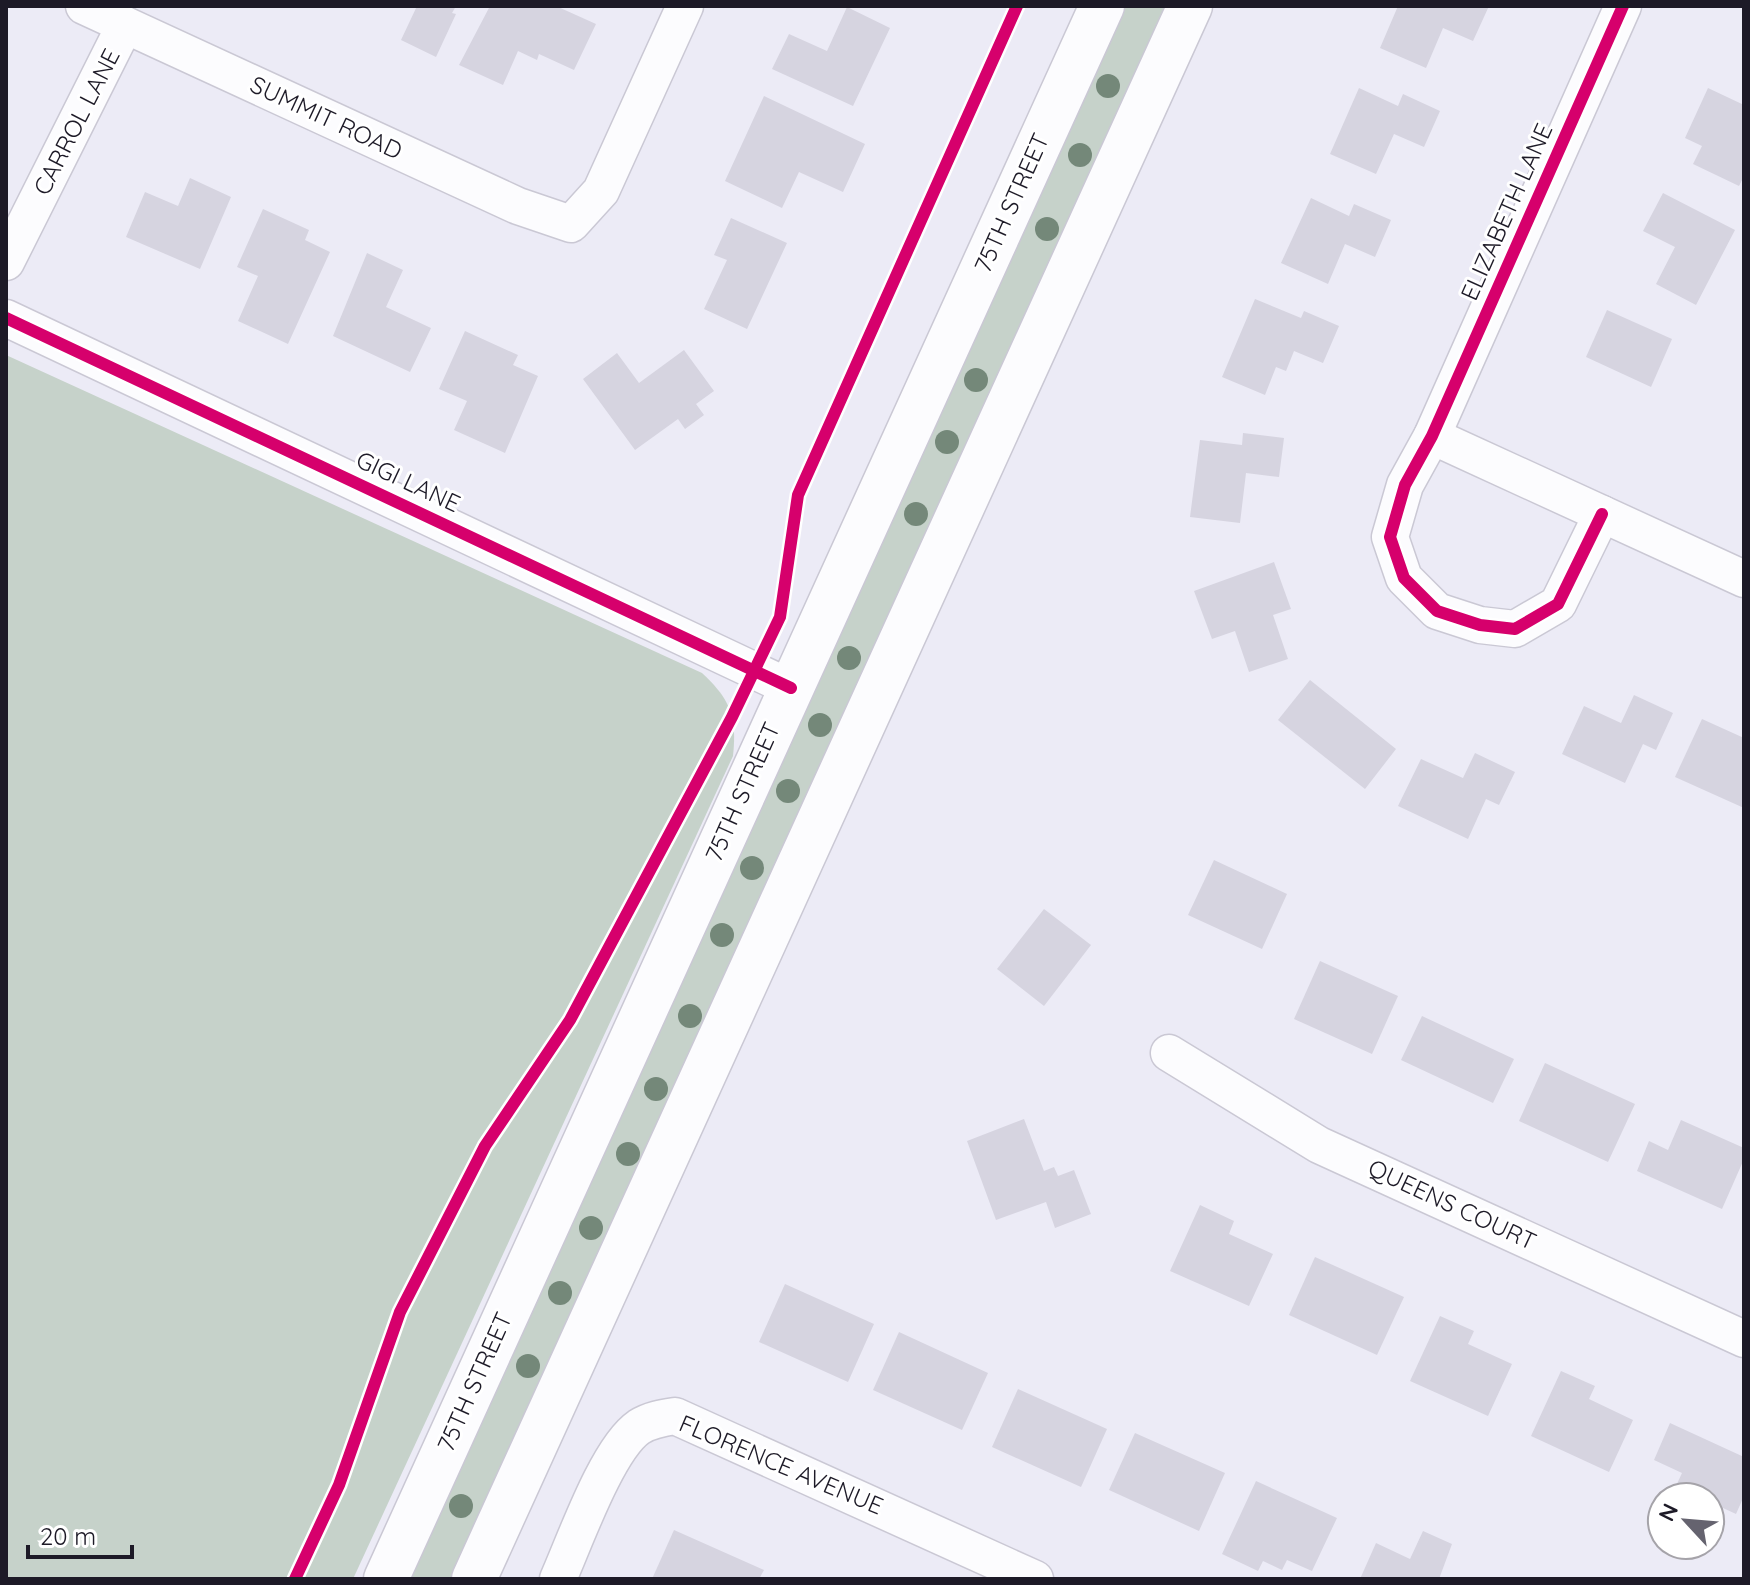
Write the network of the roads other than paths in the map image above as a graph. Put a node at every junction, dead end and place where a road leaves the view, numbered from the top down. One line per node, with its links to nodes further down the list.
1 (84, 6): 6 (street, SUMMIT ROAD)
2 (685, 6): 6 (street, SUMMIT ROAD)
3 (1102, 6): 12 (main road, 75TH STREET)
4 (1190, 6): 16 (main road)
5 (1623, 6): 9 (street, ELIZABETH LANE)
6 (125, 25): 7 (street, CARROL LANE)
7 (6, 262)
8 (6, 318): 12 (street, GIGI LANE)
9 (1432, 436): 10 (street); 10 (street)
10 (1602, 514): 11 (street)
11 (1744, 579)
12 (791, 688): 15 (main road, 75TH STREET)
13 (1169, 1053): 14 (street, QUEENS COURT)
14 (1744, 1339)
15 (386, 1579)
16 (474, 1579)
17 (558, 1579): 18 (street, FLORENCE AVENUE)
18 (1035, 1579)

